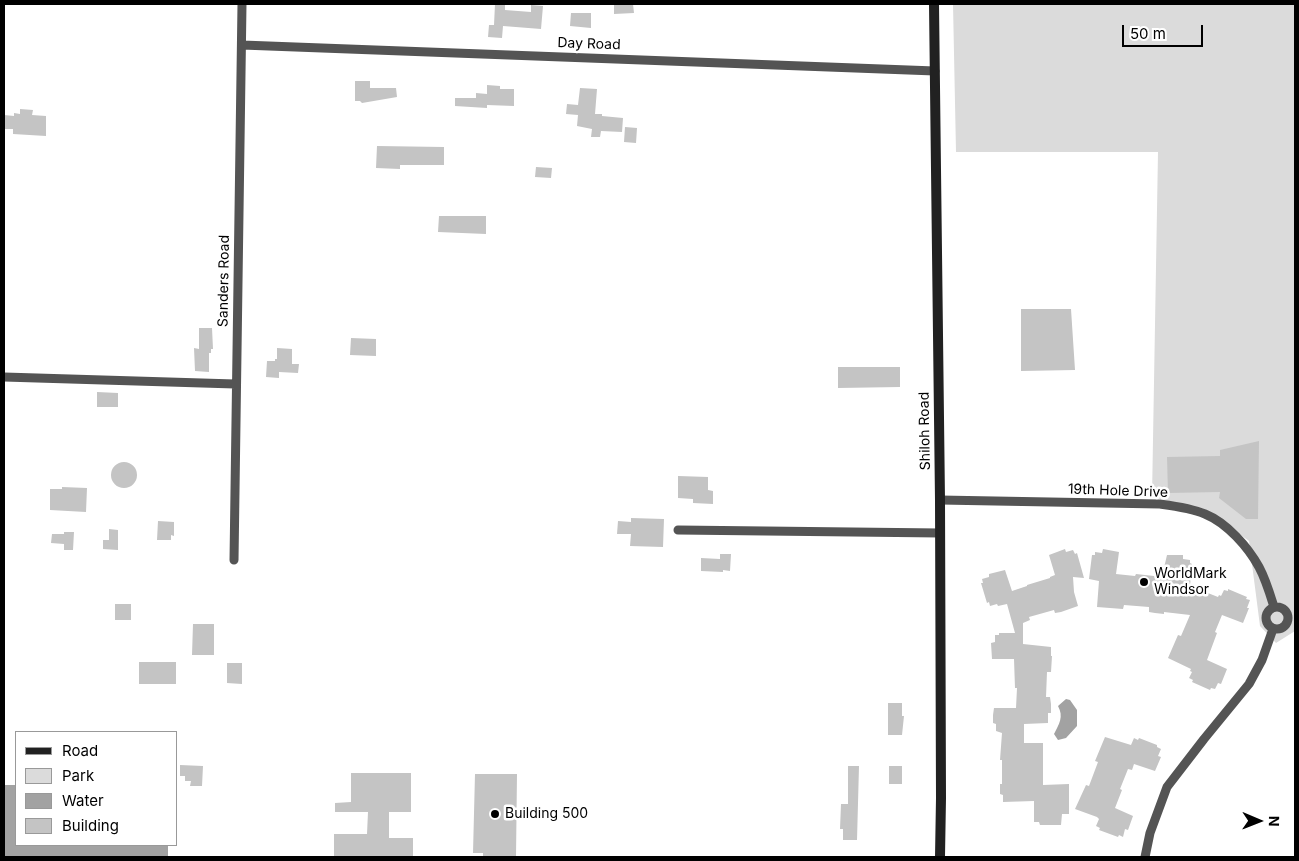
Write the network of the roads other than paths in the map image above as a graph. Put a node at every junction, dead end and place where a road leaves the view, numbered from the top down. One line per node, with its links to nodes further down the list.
1 (242, 4): 3 (street, Sanders Road)
2 (934, 4): 4 (main road, Shiloh Road)
3 (242, 45): 4 (street, Day Road); 6 (street, Sanders Road)
4 (935, 71): 7 (main road, Shiloh Road)
5 (4, 377): 6 (street)
6 (235, 384): 10 (street, Sanders Road)
7 (940, 500): 9 (main road, Shiloh Road); 11 (street, 19th Hole Drive)
8 (678, 530): 9 (street)
9 (940, 533): 13 (main road, Shiloh Road)
10 (234, 560)
11 (1274, 607): 12 (street, 19th Hole Drive); 12 (street, 19th Hole Drive)
12 (1273, 629): 14 (street, 19th Hole Drive)
13 (940, 857)
14 (1145, 857)

